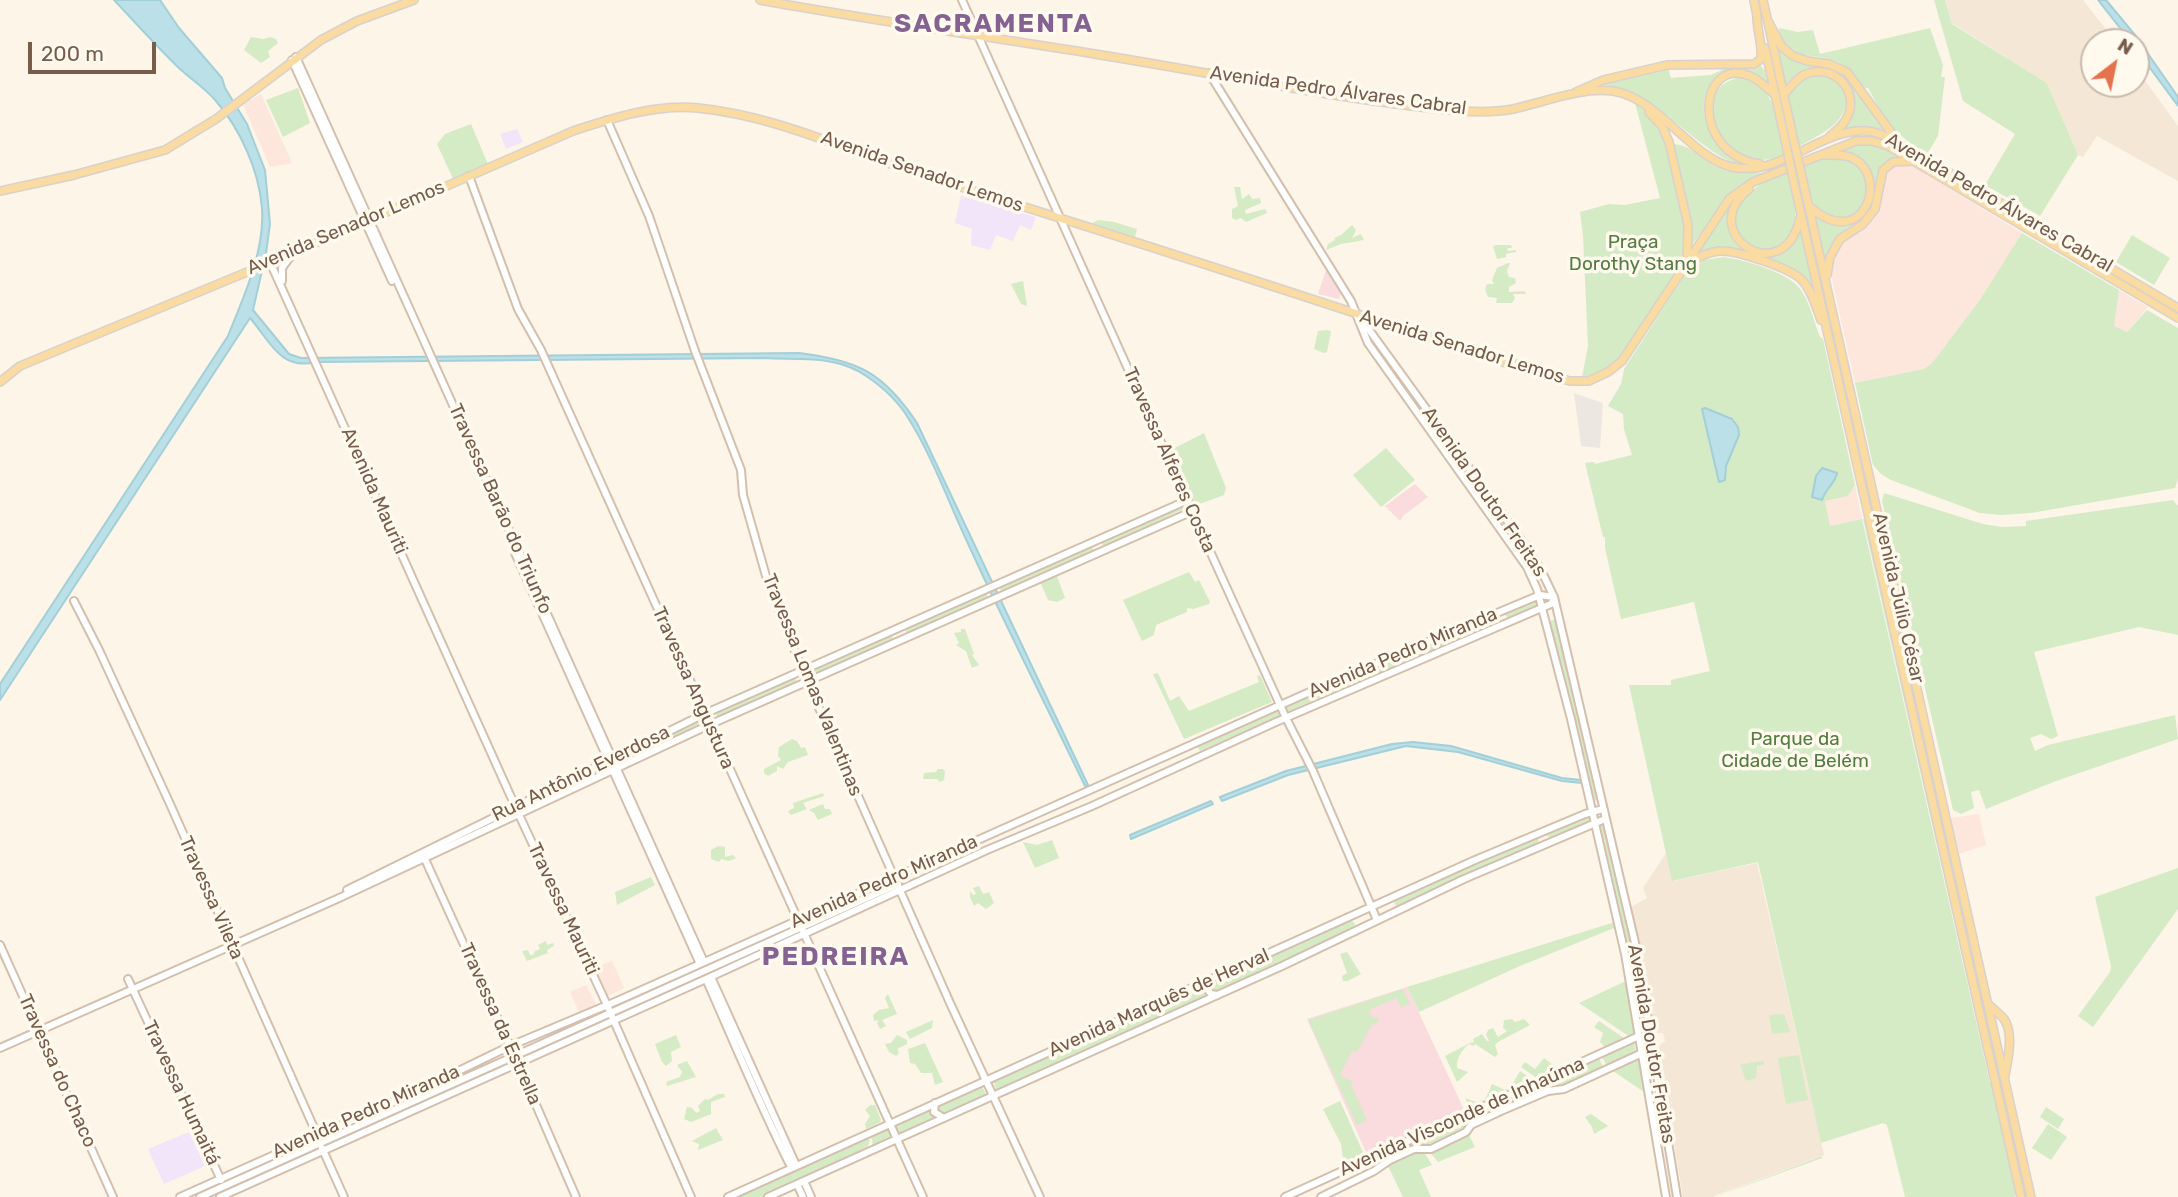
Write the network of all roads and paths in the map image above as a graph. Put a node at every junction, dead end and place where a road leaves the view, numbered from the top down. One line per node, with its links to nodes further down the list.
1 (414, 0): 9 (main road)
2 (760, 0): 8 (main road, Avenida Pedro Álvares Cabral)
3 (962, 0): 8 (street, Travessa Alferes Costa)
4 (1754, 0): 6 (main road, Avenida Júlio César)
5 (1763, 0): 7 (main road, Avenida Júlio César)
6 (1757, 13): 11 (main road); 12 (main road, Avenida Júlio César)
7 (1768, 21): 12 (main road, Avenida Júlio César); 16 (main road)
8 (979, 37): 10 (main road, Avenida Pedro Álvares Cabral); 26 (street, Travessa Alferes Costa)
9 (294, 58): 23 (main road); 27 (street, Travessa Barão do Triunfo)
10 (1209, 73): 11 (main road, Avenida Pedro Álvares Cabral); 34 (street, Avenida Doutor Freitas)
11 (1573, 94): 13 (main road, Avenida Pedro Álvares Cabral)
12 (1780, 95): 15 (main road); 19 (main road); 22 (main road, Avenida Júlio César, bridge)
13 (1639, 101): 19 (main road, Avenida Pedro Álvares Cabral); 30 (main road)
14 (607, 120): 21 (main road, Avenida Senador Lemos); 26 (main road, Avenida Senador Lemos); 55 (street, Travessa Lomas Valentinas)
15 (1822, 143): 16 (main road, Avenida Pedro Álvares Cabral); 19 (main road, Avenida Pedro Álvares Cabral)
16 (1901, 144): 33 (main road, Avenida Pedro Álvares Cabral)
17 (1819, 155): 18 (main road, Avenida Pedro Álvares Cabral); 20 (main road, Avenida Pedro Álvares Cabral); 24 (main road)
18 (1916, 162): 31 (main road); 35 (main road, Avenida Pedro Álvares Cabral)
19 (1764, 165)
20 (1777, 171): 25 (main road); 30 (main road, Avenida Senador Lemos)
21 (469, 176): 27 (main road, Avenida Senador Lemos); 58 (street, Travessa Angustura)
22 (1798, 182): 24 (main road, Avenida Júlio César); 25 (main road, Avenida Júlio César)
23 (0, 191)
24 (1808, 206): 31 (main road, Avenida Júlio César)
25 (1801, 214): 36 (main road, Avenida Júlio César)
26 (1059, 218): 34 (main road, Avenida Senador Lemos); 42 (street, Travessa Alferes Costa)
27 (366, 221): 28 (main road, Avenida Senador Lemos); 61 (street, Travessa Barão do Triunfo)
28 (293, 253): 29 (main road, Avenida Senador Lemos); 32 (street)
29 (268, 263): 32 (street); 37 (main road, Avenida Senador Lemos)
30 (1686, 264): 34 (main road, Avenida Senador Lemos); 36 (main road)
31 (1826, 279): 92 (main road, Avenida Júlio César)
32 (282, 286): 51 (street, Avenida Mauriti)
33 (2178, 308)
34 (1358, 314): 38 (street, Avenida Doutor Freitas); 39 (street, Avenida Doutor Freitas)
35 (2178, 318)
36 (1830, 346): 99 (main road, Avenida Júlio César)
37 (0, 382)
38 (1412, 387): 39 (street); 40 (street, Avenida Doutor Freitas)
39 (1404, 393): 41 (street, Avenida Doutor Freitas)
40 (1422, 402): 41 (street); 45 (street, Avenida Doutor Freitas)
41 (1413, 407): 44 (street, Avenida Doutor Freitas)
42 (1188, 500): 43 (street, Travessa Alferes Costa); 55 (street, Rua Antônio Everdosa)
43 (1193, 511): 56 (street, Rua Antônio Everdosa); 57 (street, Travessa Alferes Costa)
44 (1540, 596): 45 (street, Avenida Pedro Miranda); 47 (street, Avenida Doutor Freitas); 48 (street, Avenida Pedro Miranda)
45 (1554, 598): 47 (street, Avenida Pedro Miranda); 49 (street, Avenida Doutor Freitas)
46 (74, 601): 84 (street, Travessa Vileta)
47 (1542, 608): 52 (street, Avenida Pedro Miranda); 53 (street, Avenida Doutor Freitas)
48 (1507, 610): 50 (street, Avenida Pedro Miranda); 52 (street)
49 (1558, 617): 53 (street); 64 (street, Avenida Doutor Freitas)
50 (1485, 618): 54 (street); 57 (street, Avenida Pedro Miranda)
51 (433, 621): 63 (street, Travessa Mauriti)
52 (1512, 621): 54 (street, Avenida Pedro Miranda)
53 (1546, 621): 65 (street, Avenida Doutor Freitas)
54 (1490, 631): 59 (street, Avenida Pedro Miranda)
55 (803, 671): 56 (street, Travessa Lomas Valentinas); 58 (street, Rua Antônio Everdosa)
56 (807, 682): 60 (street, Rua Antônio Everdosa); 76 (street, Travessa Lomas Valentinas)
57 (1281, 706): 59 (street, Travessa Alferes Costa); 76 (street, Avenida Pedro Miranda)
58 (704, 714): 60 (street, Travessa Angustura); 61 (street, Rua Antônio Everdosa)
59 (1286, 718): 76 (street, Avenida Pedro Miranda); 78 (street, Travessa Alferes Costa)
60 (709, 725): 62 (street, Rua Antônio Everdosa); 82 (street, Travessa Angustura)
61 (610, 759): 62 (street, Travessa Barão do Triunfo); 63 (street, Rua Antônio Everdosa)
62 (614, 769): 67 (street, Rua Antônio Everdosa); 86 (street, Travessa Barão do Triunfo)
63 (515, 806): 66 (street, Rua Antônio Everdosa); 67 (street, Travessa Mauriti)
64 (1603, 809): 65 (street); 68 (street, Avenida Doutor Freitas)
65 (1592, 812): 70 (street, Avenida Doutor Freitas); 71 (street, Avenida Marquês de Herval)
66 (502, 813): 69 (street); 75 (street, Rua Antônio Everdosa)
67 (519, 815): 69 (street, Rua Antônio Everdosa); 94 (street, Travessa Mauriti)
68 (1605, 819): 70 (street, Avenida Marquês de Herval); 100 (street, Avenida Doutor Freitas)
69 (506, 821): 75 (street, Rua Antônio Everdosa)
70 (1595, 823): 73 (street, Avenida Marquês de Herval); 102 (street, Avenida Doutor Freitas)
71 (1548, 830): 72 (street, Avenida Marquês de Herval); 73 (street)
72 (1535, 835): 74 (street); 77 (street, Avenida Marquês de Herval)
73 (1553, 841): 74 (street, Avenida Marquês de Herval)
74 (1540, 846): 79 (street, Avenida Marquês de Herval)
75 (423, 855): 84 (street, Rua Antônio Everdosa); 103 (street, Travessa da Estrella)
76 (898, 884): 82 (street, Avenida Pedro Miranda); 110 (street, Travessa Lomas Valentinas)
77 (1394, 896): 78 (street, Avenida Marquês de Herval); 79 (street)
78 (1371, 906): 80 (street, Avenida Marquês de Herval); 81 (street, Travessa Alferes Costa)
79 (1397, 911): 81 (street, Avenida Marquês de Herval)
80 (1350, 916): 83 (street); 89 (street, Avenida Marquês de Herval)
81 (1377, 920): 83 (street, Avenida Marquês de Herval)
82 (802, 927): 86 (street, Avenida Pedro Miranda); 87 (street, Avenida Pedro Miranda); 96 (street, Avenida Pedro Miranda); 114 (street, Travessa Angustura)
83 (1356, 932): 91 (street, Avenida Marquês de Herval)
84 (232, 945): 90 (street, Rua Antônio Everdosa); 115 (street, Travessa Vileta)
85 (0, 946): 101 (street, Travessa do Chaco)
86 (702, 963): 94 (street, Avenida Pedro Miranda)
87 (709, 978): 96 (street, Avenida Pedro Miranda); 121 (street)
88 (128, 979): 90 (street, Travessa Humaitá)
89 (1209, 981): 91 (street); 93 (street, Avenida Marquês de Herval)
90 (132, 989): 101 (street, Rua Antônio Everdosa); 122 (street, Travessa Humaitá)
91 (1217, 995): 98 (street, Avenida Marquês de Herval)
92 (1987, 1003): 95 (main road); 97 (main road, Avenida Júlio César)
93 (1157, 1004): 98 (street); 110 (street, Avenida Marquês de Herval)
94 (607, 1005): 96 (street, Travessa Mauriti); 103 (street, Avenida Pedro Miranda)
95 (2000, 1016): 97 (main road); 109 (main road)
96 (612, 1017): 107 (street, Avenida Pedro Miranda); 108 (street, Avenida Pedro Miranda); 133 (street, Travessa Mauriti)
97 (1990, 1017): 99 (main road); 109 (main road, Avenida Júlio César)
98 (1162, 1021): 111 (street, Avenida Marquês de Herval)
99 (1982, 1022): 126 (main road, Avenida Júlio César)
100 (1649, 1027): 102 (street, Avenida Visconde de Inhaúma); 105 (street, Avenida Doutor Freitas)
101 (39, 1031): 104 (street, Rua Antônio Everdosa); 127 (street, Travessa do Chaco)
102 (1639, 1033): 106 (street, Avenida Doutor Freitas); 140 (street, Avenida Visconde de Inhaúma)
103 (510, 1046): 107 (street, Travessa da Estrella); 115 (street, Avenida Pedro Miranda)
104 (0, 1048)
105 (1654, 1052): 106 (street, Avenida Visconde de Inhaúma); 143 (street, Avenida Doutor Freitas)
106 (1642, 1054): 141 (street, Avenida Visconde de Inhaúma); 142 (street, Avenida Doutor Freitas)
107 (514, 1055): 108 (street, Travessa da Estrella); 118 (street, Avenida Pedro Miranda)
108 (517, 1062): 119 (street, Avenida Pedro Miranda); 132 (street, Travessa da Estrella)
109 (2004, 1079): 144 (main road, Avenida Júlio César)
110 (987, 1080): 111 (street, Travessa Lomas Valentinas); 112 (street, Avenida Marquês de Herval)
111 (994, 1096): 113 (street, Avenida Marquês de Herval); 139 (street, Travessa Lomas Valentinas)
112 (936, 1103): 113 (street); 114 (street, Avenida Marquês de Herval)
113 (944, 1118): 117 (street, Avenida Marquês de Herval)
114 (890, 1123): 116 (street, Avenida Marquês de Herval); 117 (street, Travessa Angustura)
115 (317, 1135): 118 (street, Travessa Vileta); 122 (street, Avenida Pedro Miranda)
116 (863, 1135): 120 (street); 121 (street, Avenida Marquês de Herval)
117 (897, 1139): 120 (street, Avenida Marquês de Herval); 138 (street, Travessa Angustura)
118 (320, 1143): 119 (street, Travessa Vileta); 124 (street, Avenida Pedro Miranda)
119 (323, 1151): 125 (street, Avenida Pedro Miranda); 131 (street, Travessa Vileta)
120 (869, 1152): 123 (street, Avenida Marquês de Herval)
121 (794, 1166): 134 (street, Avenida Marquês de Herval)
122 (220, 1178): 124 (street, Travessa Humaitá); 128 (street, Avenida Pedro Miranda)
123 (801, 1183): 135 (street, Avenida Marquês de Herval); 136 (street); 137 (street)
124 (224, 1186): 125 (street, Travessa Humaitá); 129 (street, Avenida Pedro Miranda)
125 (229, 1195): 130 (street, Avenida Pedro Miranda)
126 (2020, 1195)
127 (113, 1197)
128 (180, 1197)
129 (200, 1197)
130 (220, 1197)
131 (344, 1197)
132 (576, 1197)
133 (691, 1197)
134 (728, 1197)
135 (768, 1197)
136 (803, 1197)
137 (811, 1197)
138 (923, 1197)
139 (1040, 1197)
140 (1285, 1197)
141 (1321, 1197)
142 (1666, 1197)
143 (1677, 1197)
144 (2031, 1197)

